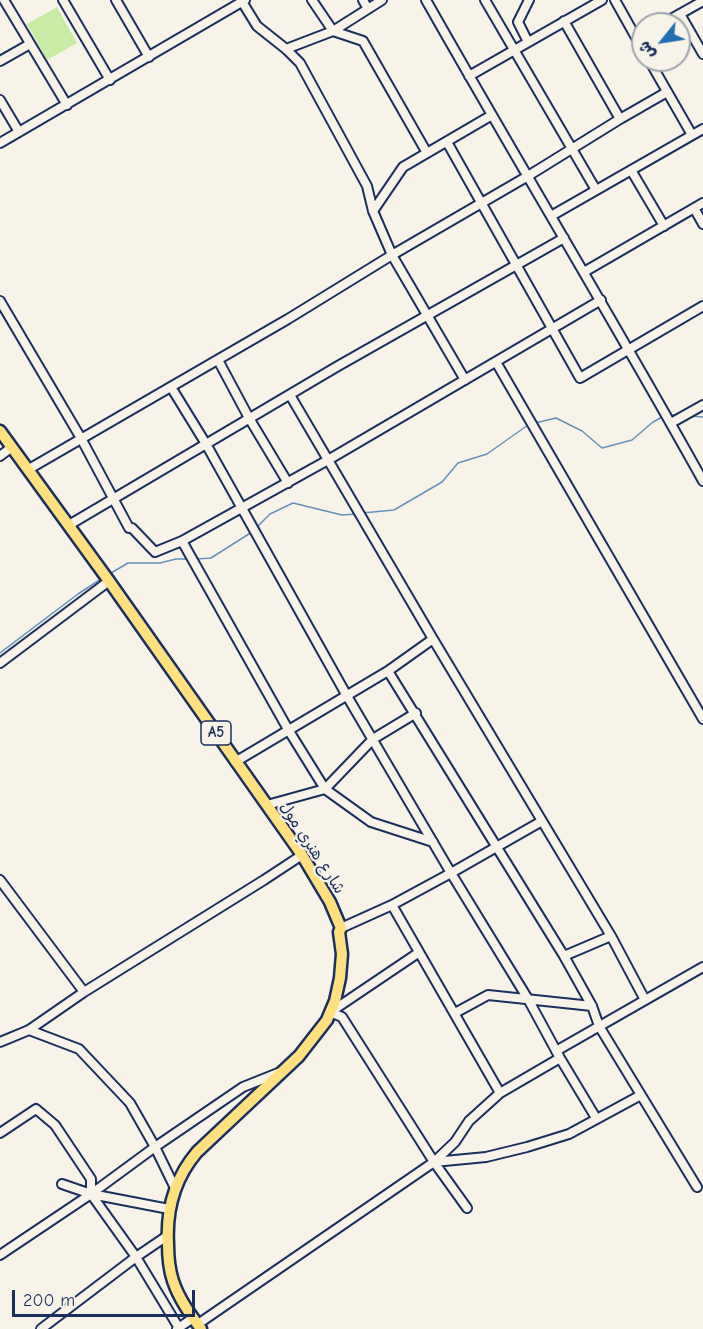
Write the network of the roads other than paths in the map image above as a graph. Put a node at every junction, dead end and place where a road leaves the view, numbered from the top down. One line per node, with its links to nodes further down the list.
1 (4, 0): 21 (street)
2 (63, 0): 29 (street)
3 (116, 0): 25 (street)
4 (312, 0): 18 (street)
5 (363, 0): 14 (street)
6 (382, 0): 14 (street)
7 (426, 0): 28 (street)
8 (485, 0): 23 (street)
9 (530, 0): 20 (street)
10 (602, 0): 16 (street)
11 (615, 0): 17 (street)
12 (243, 1): 22 (street); 25 (street)
13 (703, 1): 15 (street)
14 (368, 9): 18 (street)
15 (684, 12)
16 (564, 21): 20 (street); 34 (street)
17 (631, 24)
18 (333, 31): 22 (street); 41 (street)
19 (691, 33): 24 (street)
20 (528, 42): 23 (street)
21 (30, 44): 26 (street); 32 (street)
22 (286, 49): 48 (street)
23 (514, 50): 28 (street); 40 (street)
24 (703, 54)
25 (149, 57): 29 (street)
26 (0, 61)
27 (656, 72): 30 (street)
28 (469, 75): 33 (street)
29 (110, 80): 32 (street)
30 (667, 92): 34 (street); 37 (street)
31 (0, 100): 36 (street)
32 (67, 105): 36 (street)
33 (492, 115): 38 (street); 43 (street)
34 (620, 119): 40 (street)
35 (703, 129): 37 (street)
36 (19, 132): 39 (street)
37 (692, 135): 42 (street)
38 (447, 142): 41 (street); 45 (street)
39 (0, 143)
40 (572, 148): 43 (street); 44 (street)
41 (428, 153): 48 (street)
42 (631, 170): 44 (street); 51 (street)
43 (528, 176): 45 (street); 49 (street)
44 (596, 190): 49 (street)
45 (482, 203): 53 (street); 54 (street)
46 (703, 203): 47 (street)
47 (694, 208): 50 (street); 51 (street)
48 (373, 211): 53 (street)
49 (551, 216): 52 (street)
50 (703, 224)
51 (664, 226): 55 (street)
52 (564, 238): 54 (street); 55 (street)
53 (392, 255): 59 (street); 62 (street)
54 (516, 264): 59 (street); 60 (street)
55 (584, 272): 56 (street)
56 (601, 300): 60 (street); 61 (street)
57 (0, 301): 71 (street)
58 (703, 306): 61 (street)
59 (428, 316): 64 (street); 66 (street)
60 (553, 328): 61 (street); 63 (street)
61 (629, 350): 69 (street)
62 (218, 360): 65 (street); 68 (street)
63 (496, 362): 64 (street); 89 (street)
64 (465, 381): 75 (street)
65 (171, 387): 71 (street); 72 (street)
66 (290, 395): 68 (street); 75 (street)
67 (703, 405): 69 (street)
68 (249, 418): 72 (street); 78 (street)
69 (671, 423): 77 (street)
70 (0, 431): 73 (highway, شارع هنري مول / A5)
71 (82, 440): 76 (street); 79 (street)
72 (206, 444): 79 (street); 80 (street)
73 (12, 447): 74 (street); 76 (highway, شارع هنري مول / A5)
74 (0, 456)
75 (328, 460): 78 (street); 84 (street)
76 (29, 469): 81 (highway, شارع هنري مول / A5)
77 (703, 481)
78 (288, 483): 80 (street)
79 (114, 499): 81 (street); 82 (street)
80 (242, 508): 82 (street); 87 (street)
81 (69, 525): 83 (highway, شارع هنري مول / A5)
82 (182, 541): 90 (street)
83 (109, 581): 85 (street); 92 (highway, شارع هنري مول / A5)
84 (433, 639): 86 (street); 95 (street)
85 (0, 663)
86 (388, 671): 87 (street); 88 (street)
87 (347, 696): 90 (street); 91 (street)
88 (416, 713): 91 (street); 97 (street)
89 (703, 718)
90 (289, 730): 92 (street); 93 (street)
91 (373, 739): 93 (street); 96 (street)
92 (236, 762): 94 (highway, شارع هنري مول / A5)
93 (325, 789): 94 (street); 96 (street)
94 (267, 806): 98 (highway, شارع هنري مول / A5)
95 (542, 821): 97 (street); 103 (street)
96 (433, 842): 99 (street)
97 (496, 848): 99 (street); 105 (street)
98 (302, 855): 102 (highway, شارع هنري مول / A5); 107 (street)
99 (451, 873): 101 (street); 108 (street)
100 (0, 880): 107 (street)
101 (392, 905): 102 (street); 104 (street)
102 (341, 928): 111 (highway, شارع هنري مول / A5)
103 (611, 936): 105 (street); 109 (street)
104 (418, 953): 111 (street); 112 (street)
105 (564, 956): 110 (street)
106 (703, 967): 109 (street)
107 (84, 992): 114 (street)
108 (528, 999): 110 (street); 112 (street); 116 (street)
109 (645, 999): 113 (street)
110 (592, 1006): 113 (street)
111 (330, 1012): 117 (highway, شارع هنري مول / A5); 123 (street)
112 (455, 1013): 118 (street)
113 (599, 1026): 116 (street); 119 (street)
114 (29, 1030): 115 (street); 122 (street)
115 (0, 1042)
116 (558, 1054): 118 (street); 120 (street)
117 (282, 1071): 122 (street); 126 (highway, شارع هنري مول / A5)
118 (500, 1093): 123 (street)
119 (641, 1095): 120 (street); 125 (street)
120 (596, 1119): 123 (street)
121 (0, 1133): 127 (street)
122 (155, 1147): 126 (street); 127 (street)
123 (434, 1162): 128 (street); 133 (street)
124 (62, 1184): 127 (street)
125 (697, 1187)
126 (175, 1188): 129 (highway, شارع هنري مول / A5)
127 (91, 1194): 129 (street); 131 (street); 132 (street)
128 (467, 1208)
129 (169, 1209): 130 (highway, شارع هنري مول / A5)
130 (167, 1236): 132 (street); 133 (highway, شارع هنري مول / A5)
131 (0, 1256)
132 (136, 1257): 134 (street); 135 (street)
133 (198, 1324): 134 (street)
134 (178, 1328)
135 (41, 1329)

